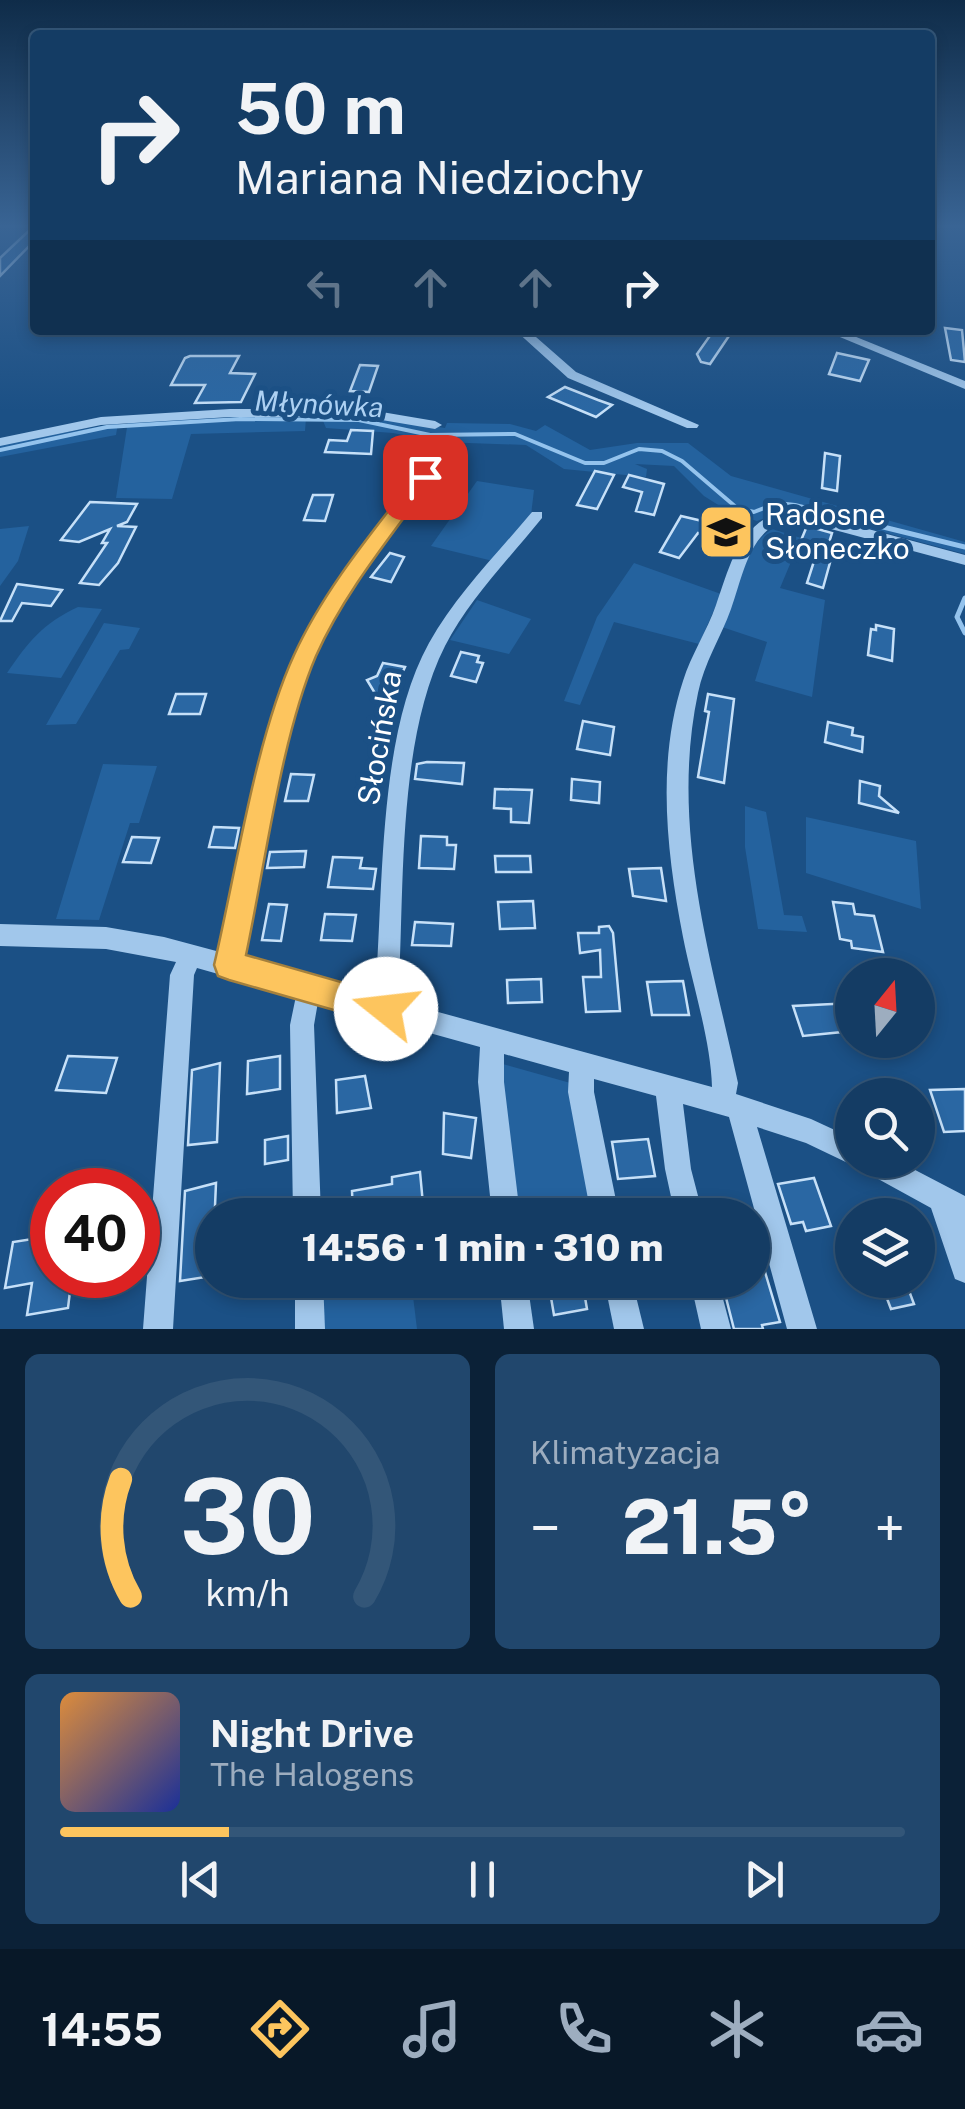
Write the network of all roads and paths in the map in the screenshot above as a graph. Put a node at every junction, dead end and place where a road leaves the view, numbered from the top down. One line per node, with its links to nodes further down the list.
1 (527, 335): 5 (street)
2 (841, 335): 3 (street)
3 (965, 385)
4 (435, 425): 6 (street)
5 (692, 426)
6 (0, 442)
7 (425, 477): 12 (street)
8 (537, 515): 14 (street, Słocińska)
9 (965, 560): 18 (street)
10 (0, 935): 11 (street)
11 (191, 955): 12 (street); 31 (street)
12 (229, 965): 13 (street)
13 (309, 988): 14 (street); 21 (street)
14 (386, 1009): 15 (street)
15 (492, 1038): 16 (street); 22 (street)
16 (581, 1063): 17 (street); 23 (street)
17 (668, 1088): 18 (street); 24 (street)
18 (731, 1105): 19 (street); 36 (street)
19 (835, 1145)
20 (904, 1178): 25 (street)
21 (307, 1198)
22 (504, 1198)
23 (602, 1198)
24 (684, 1198)
25 (953, 1204): 26 (street)
26 (965, 1269)
27 (309, 1298): 32 (street)
28 (515, 1298): 33 (street)
29 (622, 1298): 34 (street)
30 (708, 1298): 35 (street)
31 (158, 1329)
32 (310, 1329)
33 (519, 1329)
34 (630, 1329)
35 (716, 1329)
36 (802, 1329)

